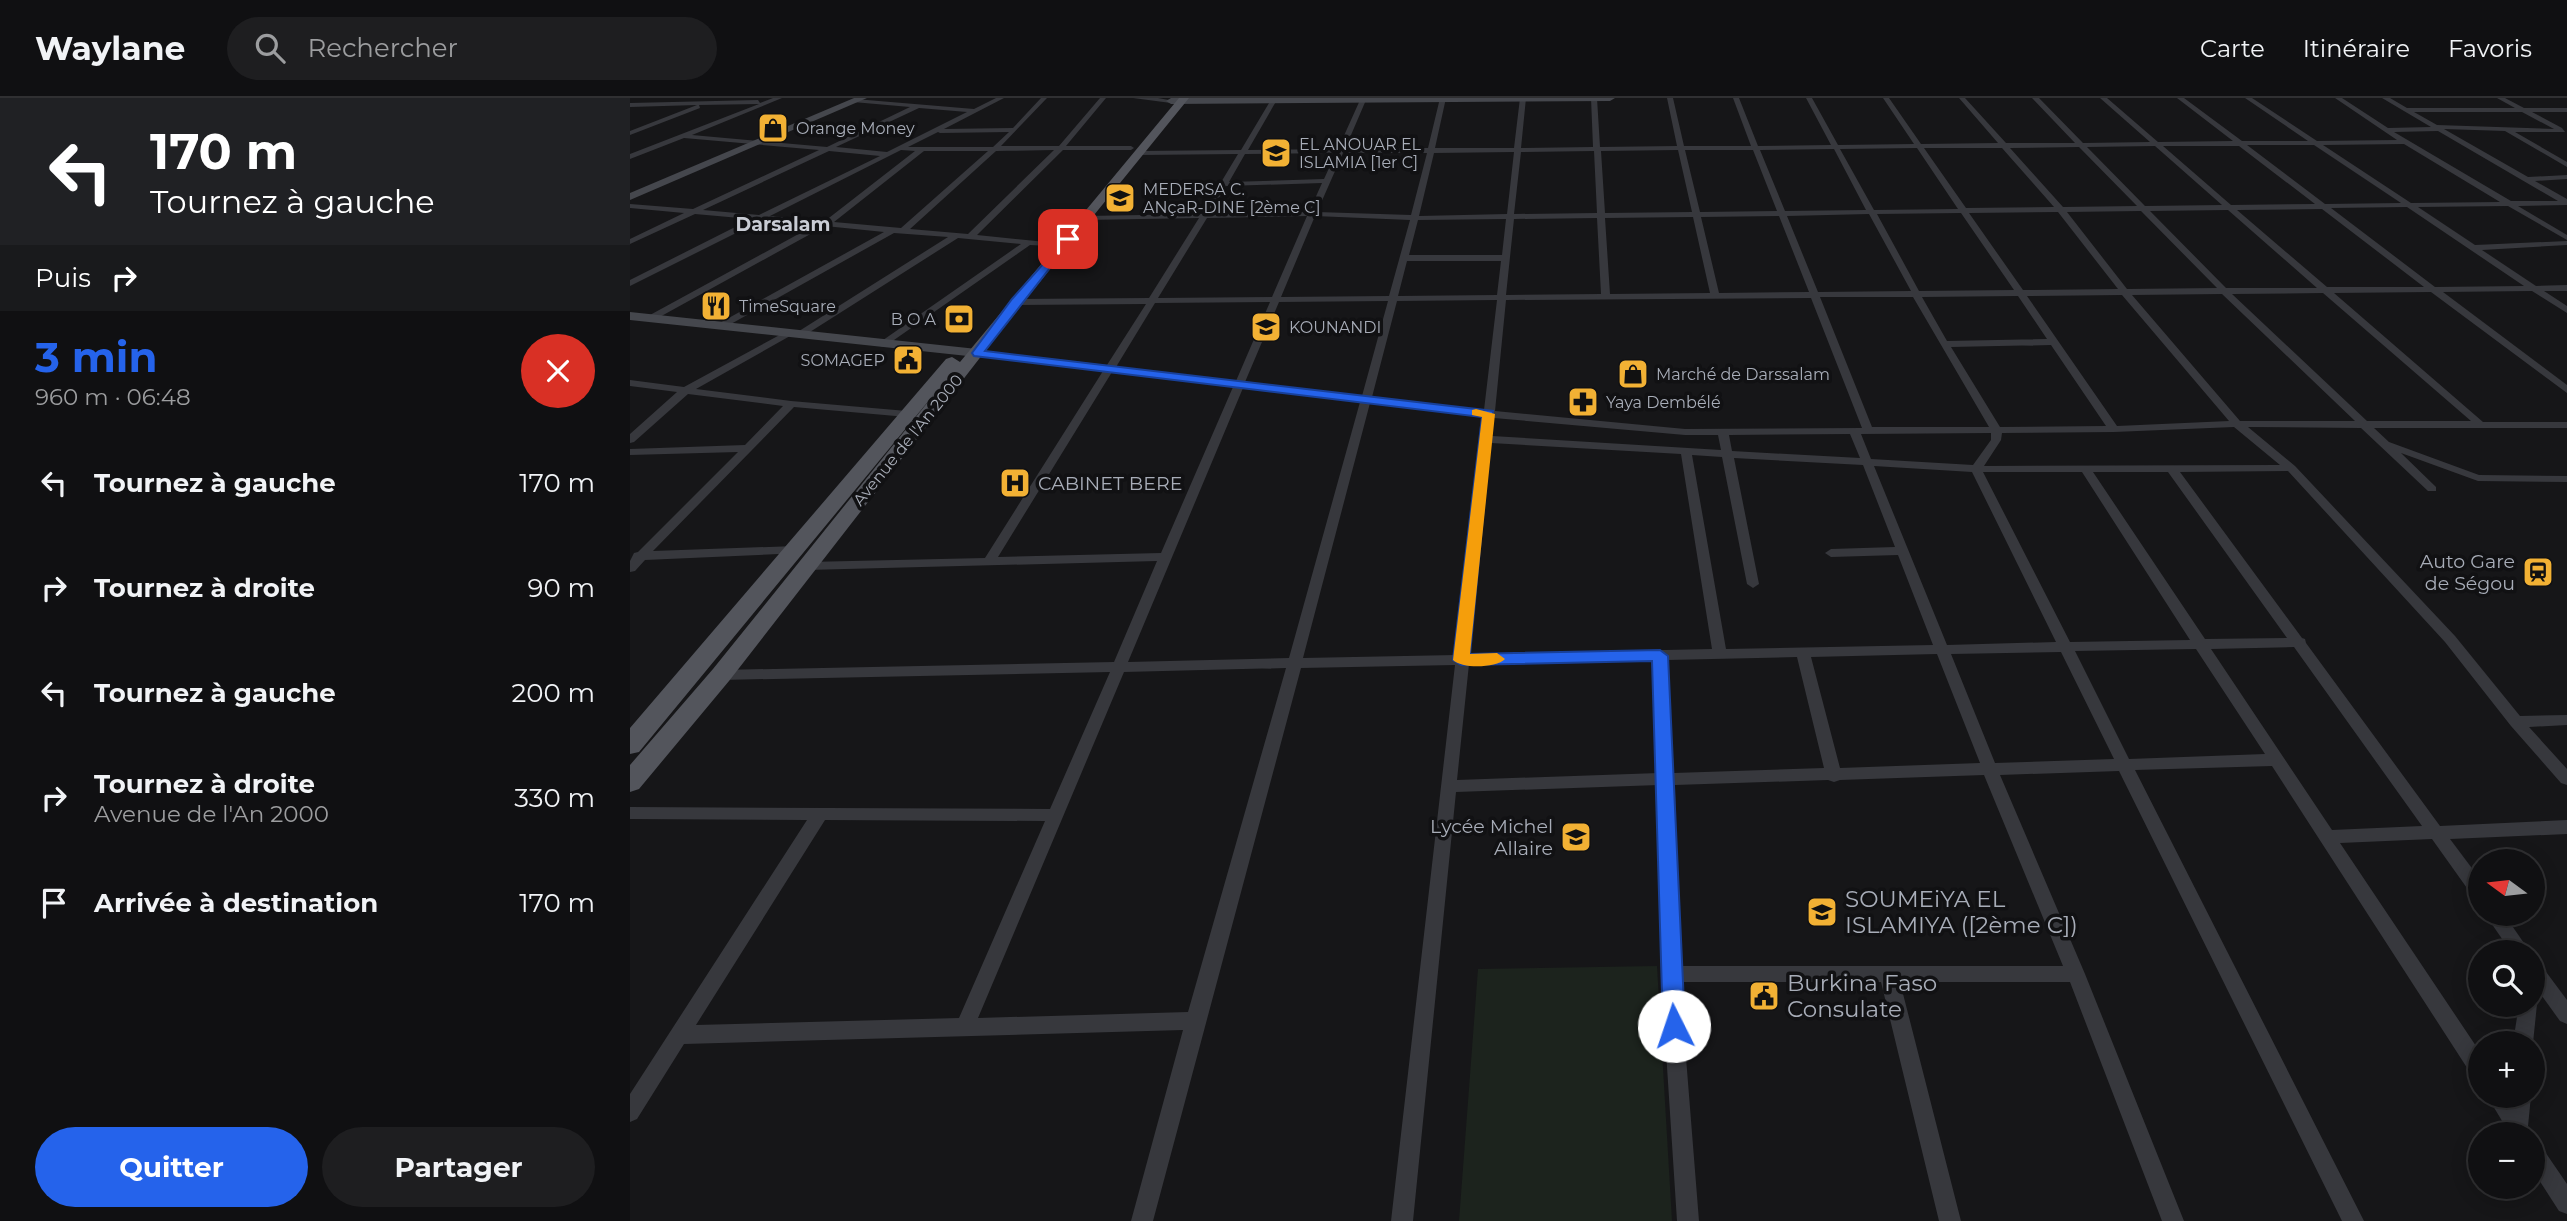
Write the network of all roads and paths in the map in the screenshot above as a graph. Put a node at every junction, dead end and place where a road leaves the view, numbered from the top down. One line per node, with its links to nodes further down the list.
1 (646, 98): 30 (street)
2 (723, 98): 29 (street)
3 (779, 98): 28 (street)
4 (1001, 98): 35 (street)
5 (1044, 98): 38 (street)
6 (1103, 98): 57 (street)
7 (1136, 98): 25 (street)
8 (1443, 98): 9 (street); 27 (street); 65 (street)
9 (1523, 98): 10 (street); 62 (street)
10 (1594, 98): 11 (street); 63 (street)
11 (1610, 98)
12 (1670, 98): 58 (street)
13 (1736, 98): 59 (street)
14 (1809, 98): 54 (street)
15 (1886, 98): 52 (street)
16 (1962, 98): 53 (street)
17 (2035, 98): 51 (street)
18 (2103, 98): 49 (street)
19 (2180, 98): 50 (street)
20 (2248, 98): 48 (street)
21 (2338, 98): 39 (street)
22 (2385, 98): 32 (street)
23 (2500, 98): 33 (street)
24 (858, 99): 31 (street); 46 (street)
25 (1178, 99): 26 (street); 64 (main road, Avenue de l'An 2000)
26 (1274, 99): 27 (street); 67 (street)
27 (1363, 100): 66 (street)
28 (770, 102): 29 (street); 43 (street)
29 (708, 103): 30 (street); 42 (street)
30 (630, 105)
31 (918, 106): 35 (street); 55 (street)
32 (2405, 110): 33 (street); 36 (street)
33 (2522, 110): 34 (street); 40 (street)
34 (2567, 110)
35 (976, 111): 41 (street)
36 (2437, 128): 37 (street); 39 (street); 72 (street)
37 (2507, 129): 40 (street); 70 (street)
38 (1015, 130): 41 (street); 56 (street)
39 (2387, 130): 47 (street)
40 (2563, 130)
41 (935, 131): 60 (street)
42 (630, 133)
43 (684, 136): 44 (street); 46 (street)
44 (672, 141): 45 (street); 69 (street)
45 (640, 142)
46 (760, 142): 55 (street); 75 (street)
47 (2405, 142): 48 (street); 77 (street)
48 (2315, 143): 50 (street); 78 (street)
49 (2156, 144): 50 (street); 51 (street); 80 (street)
50 (2241, 144): 81 (street)
51 (2081, 145): 53 (street); 82 (street)
52 (1919, 146): 53 (street); 54 (street); 84 (street)
53 (2003, 146): 83 (street)
54 (1835, 147): 59 (street); 86 (street)
55 (826, 148): 68 (street); 85 (street)
56 (996, 148): 57 (street); 61 (street); 100 (street)
57 (1061, 148): 64 (street); 102 (street)
58 (1681, 148): 59 (street); 63 (street); 90 (street)
59 (1756, 148): 87 (street)
60 (899, 149): 61 (street); 68 (street)
61 (922, 149): 96 (street)
62 (1517, 149): 63 (street); 65 (street); 92 (street)
63 (1596, 149): 91 (street)
64 (1135, 150): 67 (street); 94 (main road, Avenue de l'An 2000); 106 (main road, Avenue de l'An 2000)
65 (1432, 150): 66 (street); 95 (street)
66 (1341, 151): 67 (street); 73 (street)
67 (1242, 152): 74 (street)
68 (889, 154): 93 (street)
69 (630, 158)
70 (2567, 165)
71 (2567, 177): 72 (street)
72 (2526, 179): 76 (street)
73 (1328, 181): 74 (street); 89 (street)
74 (1222, 184): 88 (street)
75 (630, 197)
76 (2567, 203): 77 (street)
77 (2511, 204): 78 (street); 97 (street)
78 (2409, 205): 81 (street); 107 (street)
79 (630, 206): 85 (street)
80 (2230, 207): 81 (street); 82 (street); 113 (street)
81 (2325, 207): 114 (street)
82 (2143, 208): 83 (street); 115 (street)
83 (2061, 209): 84 (street); 116 (street)
84 (1965, 211): 86 (street); 117 (street)
85 (694, 212): 93 (street); 104 (street)
86 (1872, 212): 87 (street); 118 (street)
87 (1782, 213): 90 (street); 119 (street)
88 (1206, 214): 89 (street); 94 (street); 122 (street)
89 (1312, 214): 95 (street); 125 (street)
90 (1697, 214): 91 (street); 120 (street)
91 (1601, 215): 92 (street); 121 (street)
92 (1511, 216): 95 (street); 109 (street)
93 (758, 218): 96 (street); 110 (street)
94 (1085, 218): 126 (main road, Avenue de l'An 2000)
95 (1415, 218): 108 (street)
96 (825, 224): 99 (street); 129 (street)
97 (2555, 230): 98 (street); 103 (street)
98 (2567, 230)
99 (891, 231): 100 (street); 130 (street)
100 (902, 232): 101 (street)
101 (956, 236): 102 (street); 131 (street)
102 (970, 237): 105 (street)
103 (2567, 240): 107 (street)
104 (630, 242)
105 (1028, 243): 106 (street); 134 (street)
106 (1046, 244): 135 (main road, Avenue de l'An 2000)
107 (2473, 248): 111 (street)
108 (1404, 258): 109 (street); 123 (street)
109 (1506, 258): 124 (street)
110 (630, 283)
111 (2533, 287): 112 (street); 114 (street); 127 (street)
112 (2567, 288)
113 (2324, 289): 114 (street); 115 (street); 148 (street)
114 (2433, 289): 140 (street)
115 (2223, 290): 116 (street); 147 (street)
116 (2124, 291): 117 (street); 146 (street)
117 (2019, 292): 118 (street); 132 (street)
118 (1916, 293): 119 (street); 133 (street)
119 (1814, 295): 120 (street); 151 (street)
120 (1715, 296): 121 (street)
121 (1606, 297): 124 (street)
122 (1152, 298): 125 (street); 126 (street); 136 (street)
123 (1393, 298): 124 (street); 125 (street); 142 (street)
124 (1502, 298): 145 (street)
125 (1277, 300): 138 (street)
126 (1016, 302): 135 (main road, Avenue de l'An 2000)
127 (2567, 310)
128 (630, 316): 129 (street)
129 (653, 317): 130 (street)
130 (719, 327): 131 (street)
131 (793, 335): 134 (street); 139 (street)
132 (2053, 342): 133 (street); 150 (street)
133 (1944, 344): 152 (street)
134 (881, 345): 135 (street)
135 (968, 353): 136 (street); 144 (main road, Avenue de l'An 2000); 172 (main road, Avenue de l'An 2000)
136 (1109, 368): 138 (street); 173 (street)
137 (630, 383): 139 (street)
138 (1241, 385): 142 (street); 171 (street)
139 (686, 390): 141 (street); 143 (street); 155 (street)
140 (2567, 390)
141 (630, 391)
142 (1367, 398): 145 (street); 184 (street)
143 (791, 404): 144 (street); 157 (street)
144 (907, 414): 172 (main road, Avenue de l'An 2000)
145 (1489, 414): 153 (street); 154 (street)
146 (2237, 424): 147 (street); 150 (street); 164 (street)
147 (2363, 424): 148 (street); 156 (street)
148 (2481, 425): 149 (street)
149 (2567, 425)
150 (2114, 429): 152 (street)
151 (1861, 430): 152 (street); 153 (street); 161 (street)
152 (1997, 430): 165 (street)
153 (1723, 432): 160 (street)
154 (1486, 439): 159 (street); 183 (street)
155 (630, 440)
156 (2381, 442): 166 (street); 167 (street)
157 (748, 448): 158 (street); 170 (street)
158 (630, 452)
159 (1686, 452): 160 (street); 181 (street)
160 (1727, 454): 161 (street); 175 (street)
161 (1867, 462): 165 (street); 168 (street)
162 (2085, 468): 163 (street); 165 (street); 176 (street)
163 (2171, 468): 164 (street); 177 (street)
164 (2291, 468): 188 (street)
165 (1976, 469): 178 (street)
166 (2567, 479)
167 (2431, 489)
168 (1903, 551): 169 (street); 179 (street)
169 (1831, 553)
170 (636, 556): 172 (street); 174 (street)
171 (1167, 557): 173 (street); 185 (street)
172 (801, 558): 173 (street); 186 (main road, Avenue de l'An 2000); 189 (main road, Avenue de l'An 2000)
173 (989, 562)
174 (630, 568)
175 (1753, 584)
176 (2199, 642): 177 (street); 178 (street); 190 (street)
177 (2300, 642): 202 (street)
178 (2063, 648): 179 (street); 191 (street)
179 (1945, 651): 180 (street); 192 (street)
180 (1803, 653): 181 (street); 193 (street)
181 (1720, 654): 182 (street)
182 (1660, 656): 183 (street); 194 (street)
183 (1461, 660): 184 (street); 197 (street)
184 (1297, 663): 185 (street); 210 (street)
185 (1120, 667): 186 (street); 200 (street)
186 (721, 675): 196 (main road, Avenue de l'An 2000)
187 (2567, 720): 188 (street)
188 (2516, 722): 195 (street)
189 (630, 745)
190 (2276, 760): 191 (street); 203 (street)
191 (2124, 766): 192 (street); 222 (street)
192 (1990, 771): 193 (street); 207 (street)
193 (1834, 776): 194 (street)
194 (1667, 779): 197 (street); 206 (street)
195 (2567, 779)
196 (630, 782)
197 (1448, 786): 218 (street)
198 (630, 813): 199 (street)
199 (820, 814): 200 (street); 212 (street)
200 (1056, 815): 211 (street)
201 (2567, 827): 202 (street)
202 (2437, 833): 203 (street); 204 (street)
203 (2327, 837): 213 (street)
204 (2468, 876)
205 (1888, 973): 206 (street); 207 (street); 220 (street)
206 (1670, 974): 219 (street)
207 (2076, 974): 221 (street)
208 (2545, 989): 209 (street)
209 (2567, 1015)
210 (1194, 1021): 211 (street); 217 (street)
211 (965, 1027): 212 (street)
212 (678, 1035): 214 (street)
213 (2468, 1052)
214 (630, 1112)
215 (2545, 1170): 216 (street)
216 (2567, 1203)
217 (1142, 1221)
218 (1402, 1221)
219 (1688, 1221)
220 (1950, 1221)
221 (2173, 1221)
222 (2353, 1221)

